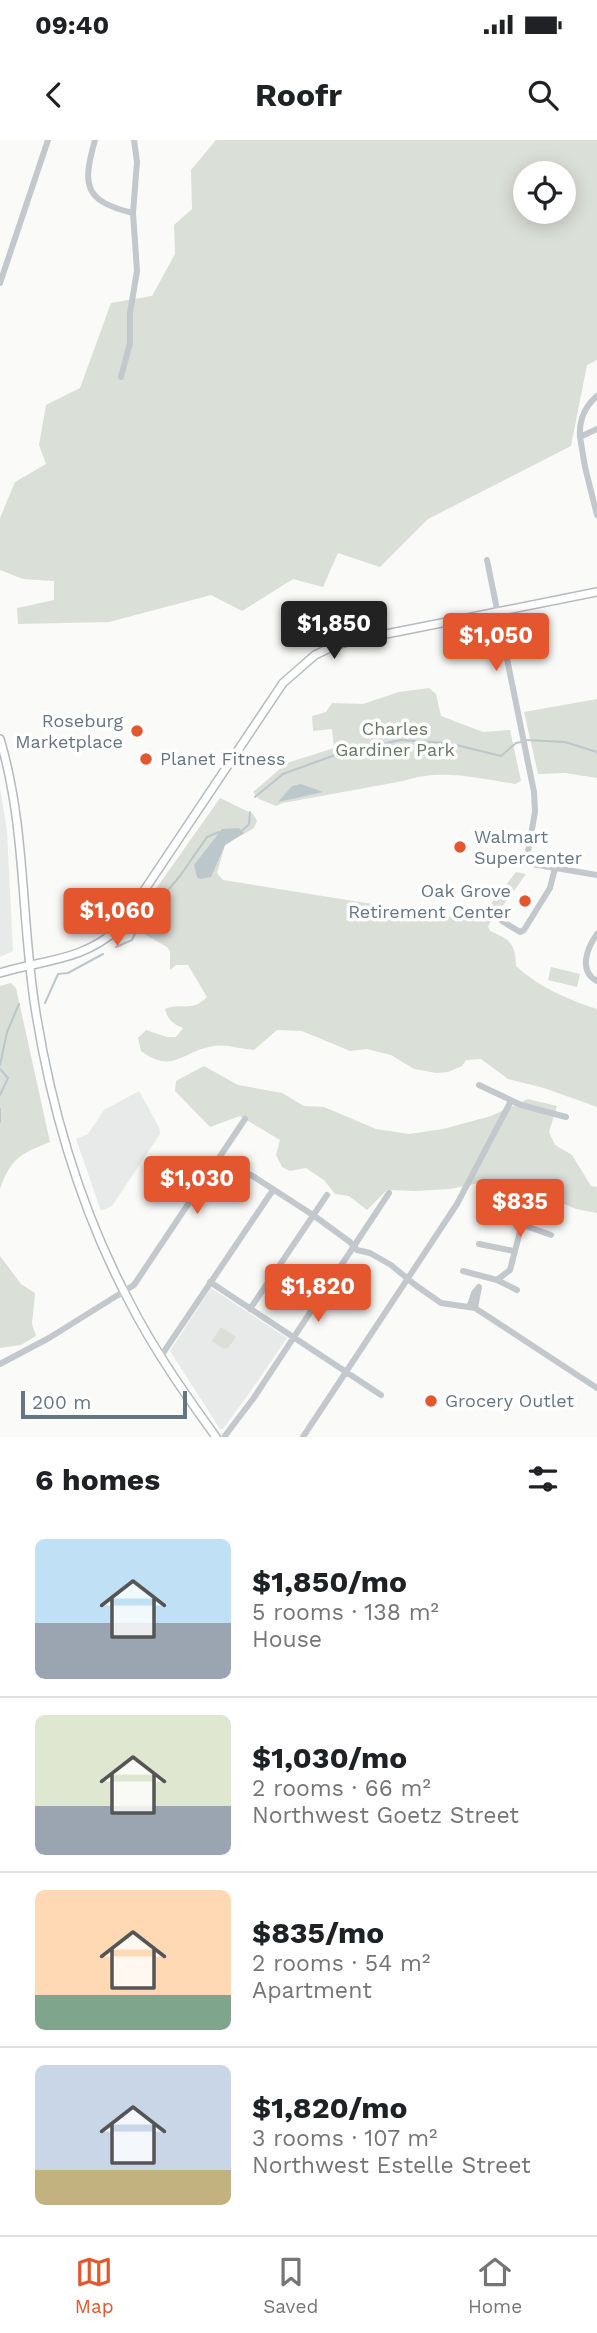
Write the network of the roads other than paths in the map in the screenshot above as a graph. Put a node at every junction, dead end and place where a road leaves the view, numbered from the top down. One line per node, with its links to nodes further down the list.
1 (48, 140): 6 (street)
2 (95, 140): 4 (street)
3 (134, 140): 4 (street)
4 (134, 213): 8 (street)
5 (0, 253): 6 (street)
6 (10, 257): 7 (street)
7 (0, 283)
8 (121, 377)
9 (597, 396): 11 (street)
10 (597, 429): 11 (street)
11 (580, 437): 12 (street)
12 (596, 500): 13 (street)
13 (597, 515)
14 (487, 560): 16 (street)
15 (597, 592): 16 (main road)
16 (497, 612): 18 (street); 22 (main road)
17 (0, 739): 22 (main road)
18 (555, 868): 19 (street); 20 (street)
19 (597, 876)
20 (502, 921)
21 (597, 934): 24 (street)
22 (30, 967): 23 (main road); 46 (main road)
23 (0, 973)
24 (597, 981)
25 (479, 1085): 26 (street)
26 (511, 1101): 27 (street); 42 (street)
27 (566, 1117)
28 (245, 1119): 46 (street)
29 (251, 1175): 30 (street)
30 (273, 1190): 33 (street); 44 (street)
31 (389, 1193): 38 (street)
32 (327, 1195): 33 (street)
33 (313, 1215): 38 (street); 48 (street)
34 (498, 1216): 35 (street)
35 (522, 1224): 36 (street); 39 (street)
36 (551, 1235)
37 (479, 1244): 39 (street)
38 (353, 1246): 42 (street); 49 (street)
39 (514, 1251): 43 (street)
40 (463, 1271): 41 (street)
41 (486, 1277): 43 (street); 47 (street)
42 (409, 1280): 47 (street); 52 (street)
43 (497, 1280): 45 (street)
44 (209, 1282): 48 (street); 50 (street)
45 (517, 1290)
46 (125, 1292): 50 (main road); 51 (street)
47 (473, 1307): 53 (street)
48 (250, 1309): 49 (street)
49 (293, 1337): 52 (street); 56 (street)
50 (161, 1356): 55 (main road)
51 (0, 1364)
52 (346, 1372): 54 (street); 57 (street)
53 (597, 1388)
54 (382, 1395)
55 (216, 1437)
56 (224, 1437)
57 (303, 1437)

